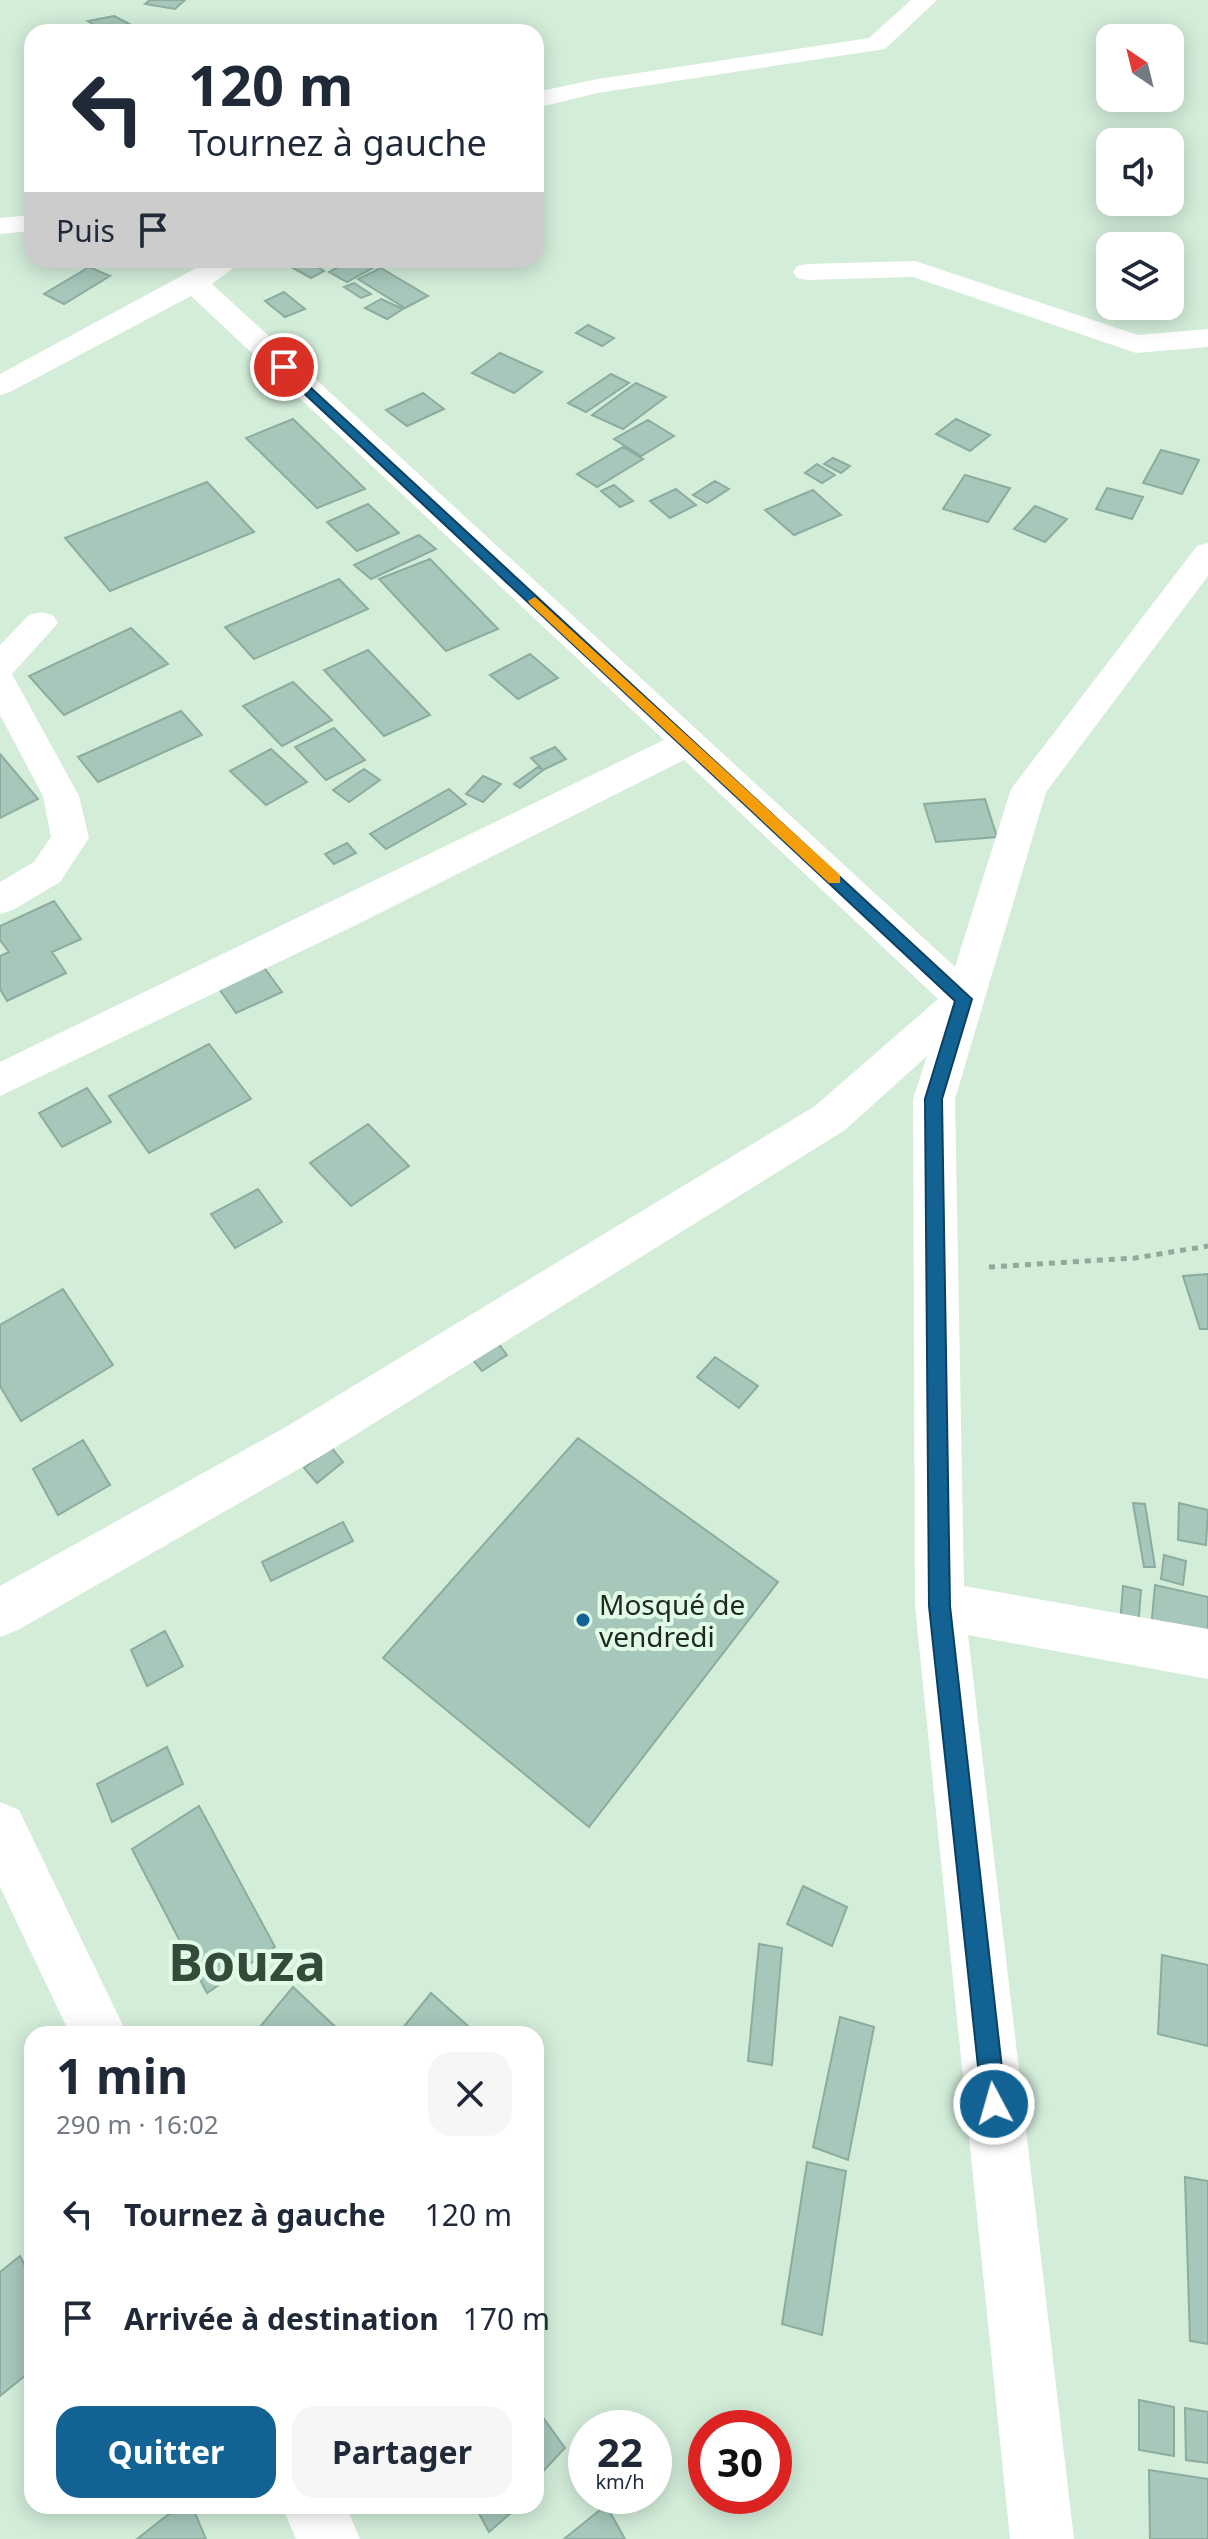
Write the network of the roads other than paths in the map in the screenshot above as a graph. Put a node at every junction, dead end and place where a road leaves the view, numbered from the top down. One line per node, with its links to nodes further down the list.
1 (925, 0): 2 (street)
2 (544, 98)
3 (24, 224): 4 (street)
4 (0, 226)
5 (217, 268): 7 (street)
6 (807, 272): 8 (street)
7 (194, 283): 9 (street); 14 (street)
8 (1208, 338)
9 (0, 386)
10 (1208, 553): 16 (street)
11 (41, 623): 12 (street)
12 (0, 666)
13 (0, 682): 15 (street)
14 (688, 743): 16 (street); 17 (street)
15 (0, 900)
16 (964, 999): 18 (street); 19 (street)
17 (0, 1080)
18 (940, 1606): 20 (street); 25 (street)
19 (0, 1613)
20 (1208, 1654)
21 (0, 1829): 22 (street)
22 (95, 2026)
23 (317, 2514): 24 (street)
24 (328, 2539)
25 (1042, 2539)

